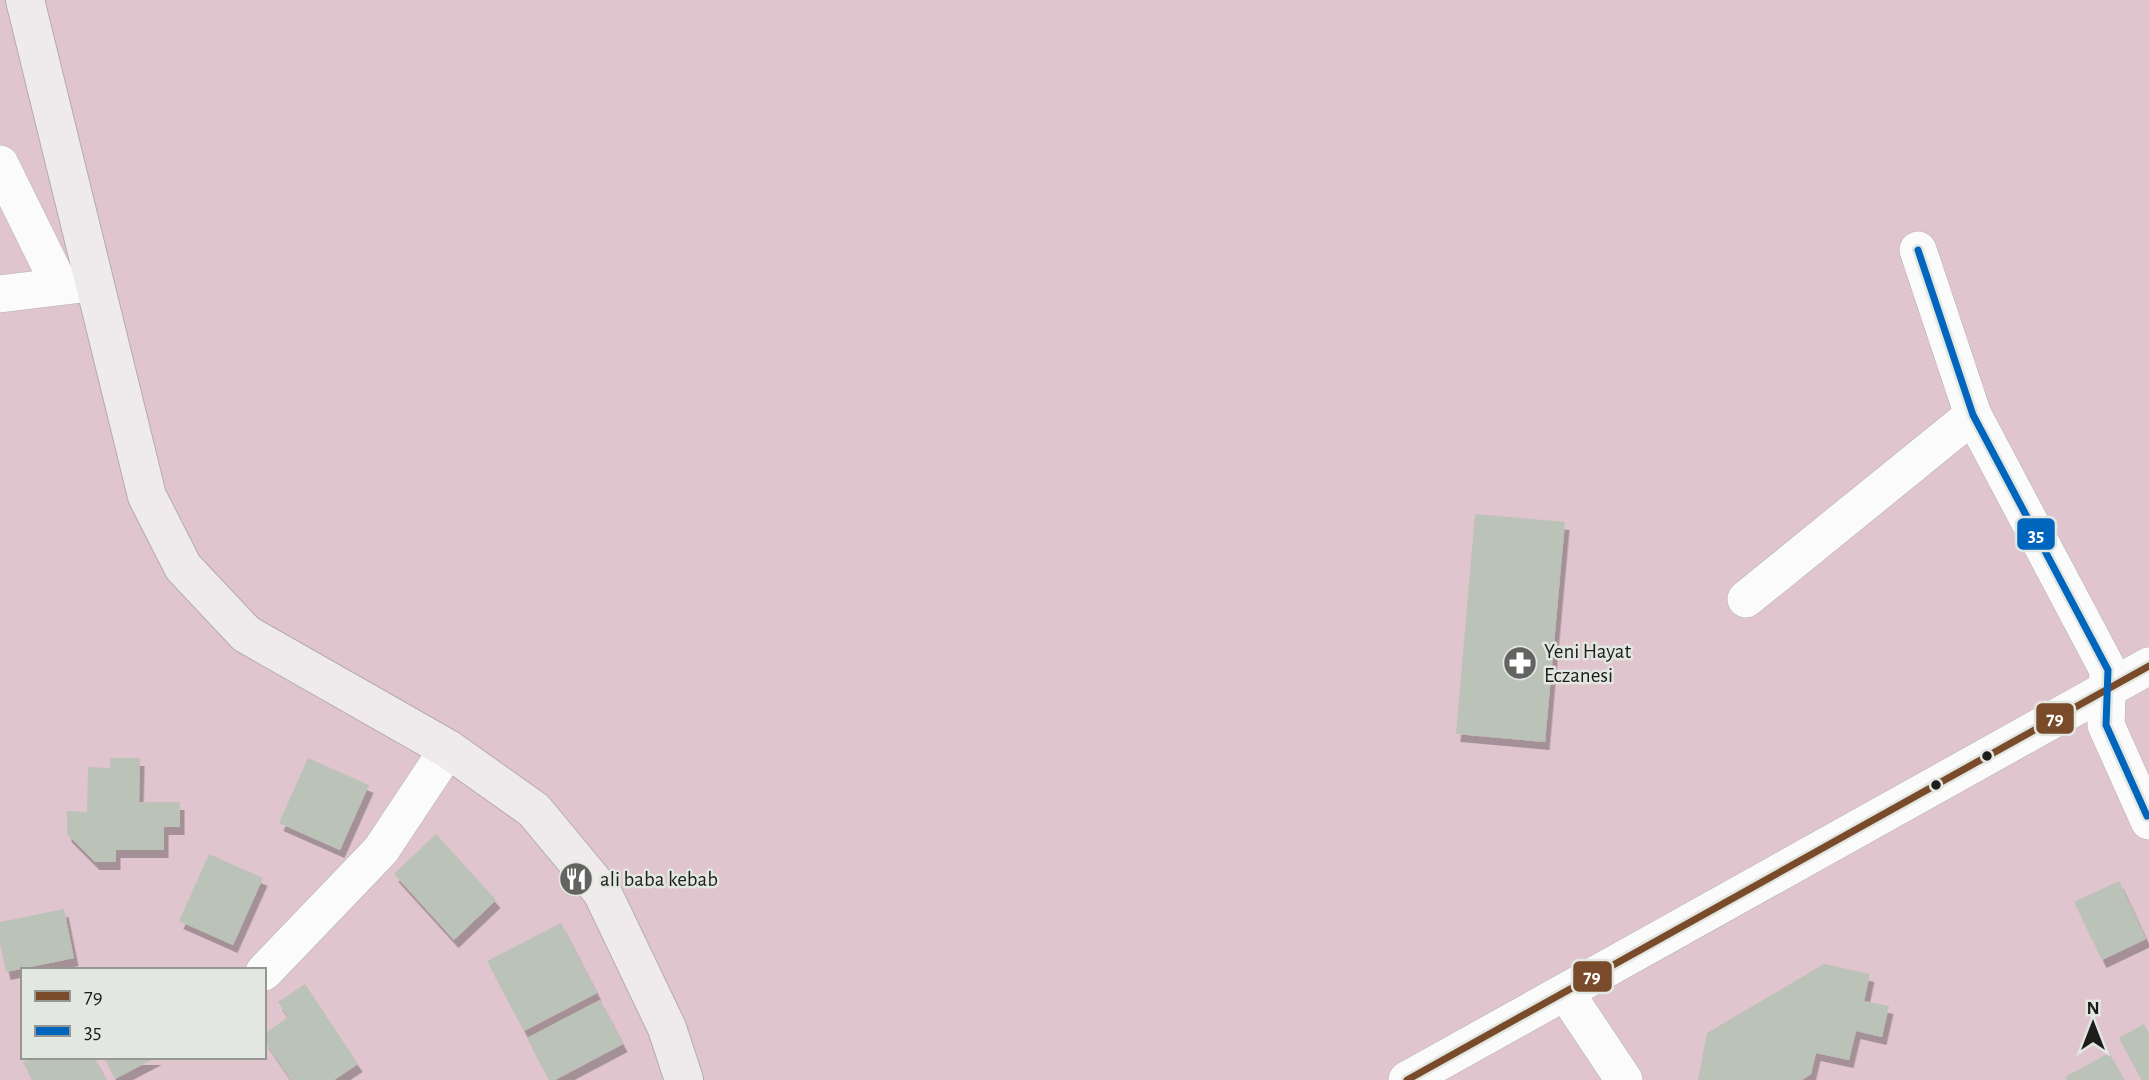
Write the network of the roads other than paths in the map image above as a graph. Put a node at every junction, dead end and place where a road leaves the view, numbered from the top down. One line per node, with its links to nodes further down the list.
1 (25, 0): 4 (main road)
2 (0, 164): 4 (street)
3 (1918, 250): 6 (street)
4 (77, 284): 5 (street); 10 (main road)
5 (0, 295)
6 (1973, 415): 7 (street); 9 (street)
7 (1746, 599)
8 (2149, 666): 9 (street)
9 (2106, 690): 11 (street); 13 (street)
10 (448, 749): 12 (street); 14 (main road)
11 (2149, 821)
12 (266, 970)
13 (1566, 993): 15 (street); 16 (street)
14 (684, 1080)
15 (1407, 1080)
16 (1624, 1080)

